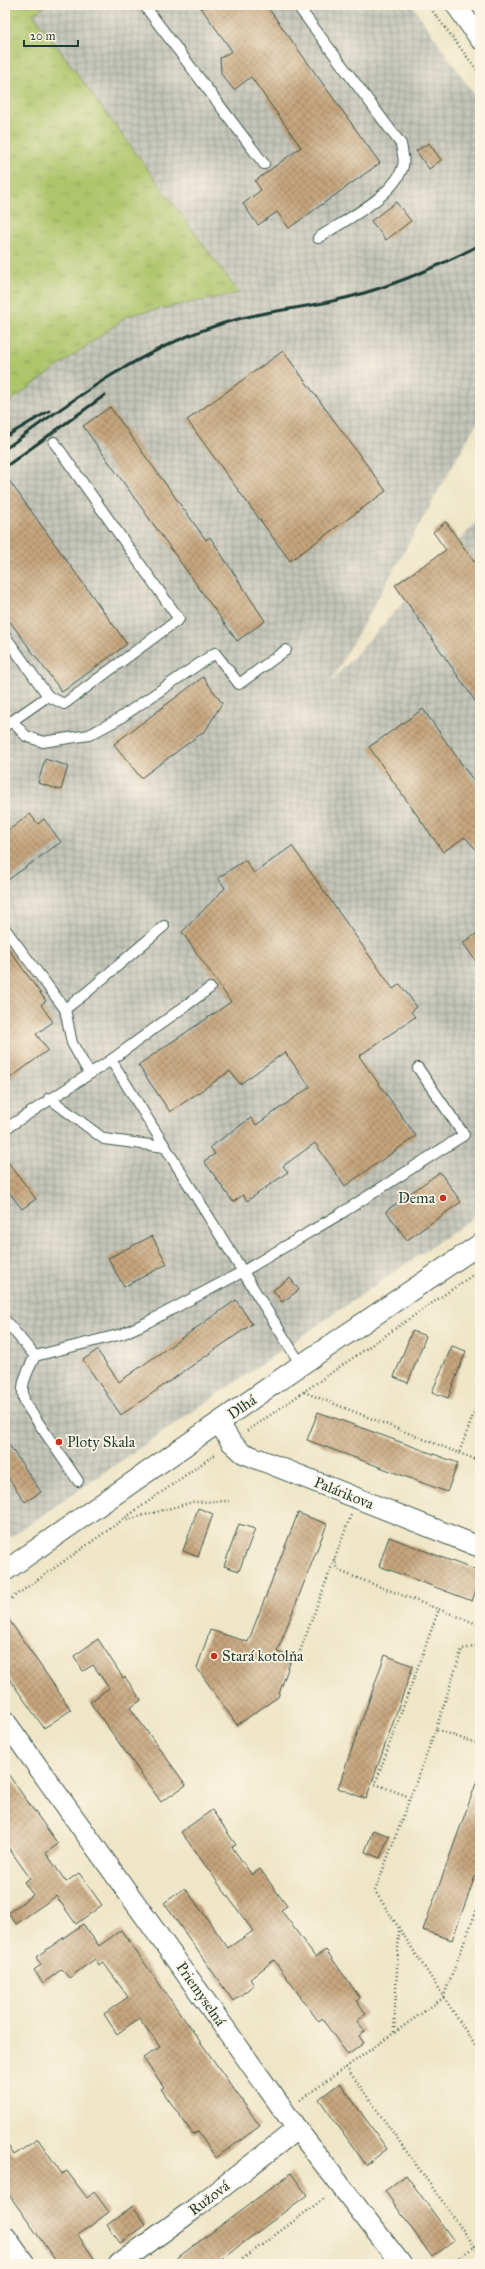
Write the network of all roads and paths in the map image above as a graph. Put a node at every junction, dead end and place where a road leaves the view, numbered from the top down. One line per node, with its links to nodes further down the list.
1 (144, 5): 7 (lane)
2 (296, 5): 8 (lane)
3 (428, 5): 6 (path)
4 (456, 5): 5 (street)
5 (480, 39)
6 (480, 74)
7 (264, 164)
8 (318, 238)
9 (54, 442): 12 (lane)
10 (5, 636): 12 (lane)
11 (286, 650): 13 (lane)
12 (48, 696): 13 (lane)
13 (8, 723)
14 (164, 926): 17 (lane)
15 (5, 929): 17 (lane)
16 (210, 988): 18 (lane)
17 (65, 1009): 20 (lane)
18 (111, 1060): 20 (lane); 23 (lane)
19 (418, 1068): 25 (lane)
20 (89, 1073): 21 (lane)
21 (49, 1098): 22 (lane); 23 (lane)
22 (5, 1129)
23 (165, 1147): 25 (lane)
24 (480, 1244): 28 (street, Dlhá)
25 (242, 1272): 27 (lane); 28 (lane)
26 (5, 1320): 27 (lane)
27 (35, 1356): 36 (lane)
28 (301, 1365): 31 (street, Dlhá)
29 (304, 1392): 32 (path)
30 (480, 1397): 32 (path)
31 (219, 1423): 37 (street, Palárikova); 42 (street, Dlhá)
32 (459, 1453): 33 (path)
33 (474, 1459): 34 (path); 35 (path)
34 (480, 1461)
35 (480, 1468)
36 (78, 1480)
37 (357, 1498): 40 (street, Palárikova); 41 (path)
38 (229, 1500): 39 (path)
39 (123, 1519)
40 (480, 1547)
41 (334, 1559): 43 (path); 46 (path)
42 (5, 1571)
43 (439, 1610): 44 (path); 50 (path)
44 (480, 1625)
45 (480, 1646): 48 (path)
46 (300, 1651)
47 (5, 1721): 59 (street, Priemyselná)
48 (436, 1729): 49 (path); 50 (path)
49 (480, 1745)
50 (410, 1797): 52 (path)
51 (480, 1901): 55 (path)
52 (398, 1928): 55 (path); 56 (path)
53 (480, 1986): 54 (path)
54 (480, 1990)
55 (443, 1998): 56 (path); 57 (path)
56 (394, 2032): 58 (path)
57 (480, 2053)
58 (346, 2067): 59 (path); 64 (path)
59 (284, 2111): 60 (street, Priemyselná)
60 (297, 2130): 61 (street, Priemyselná); 67 (street, Ružová)
61 (341, 2186): 68 (path); 69 (street, Priemyselná)
62 (5, 2236): 66 (street)
63 (480, 2243): 64 (path)
64 (475, 2246): 65 (path); 70 (path)
65 (480, 2254)
66 (25, 2264)
67 (119, 2264)
68 (236, 2264)
69 (401, 2264)
70 (449, 2264)

